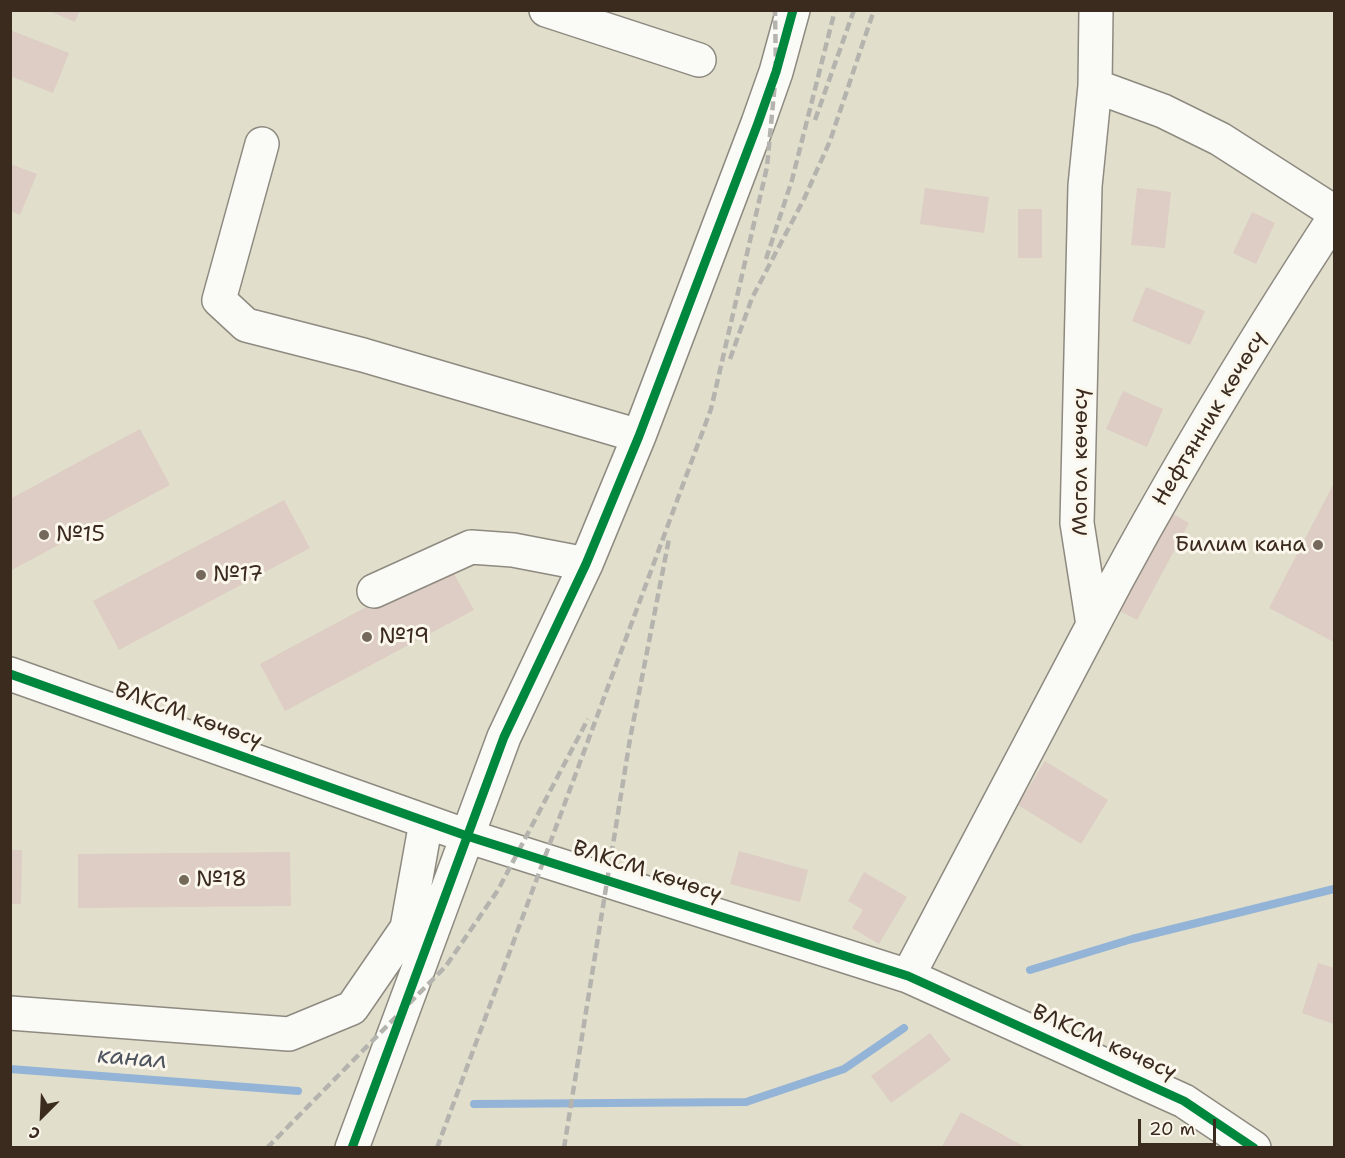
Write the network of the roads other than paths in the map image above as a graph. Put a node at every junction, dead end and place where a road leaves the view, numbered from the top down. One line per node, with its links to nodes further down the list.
1 (546, 10): 4 (street)
2 (793, 10): 9 (street)
3 (1096, 10): 5 (street, Могол көчөсү)
4 (699, 60)
5 (1095, 86): 7 (street); 12 (street, Могол көчөсү)
6 (262, 144): 9 (street)
7 (1335, 212)
8 (1335, 218): 12 (street, Нефтянник көчөсү)
9 (639, 436): 10 (street)
10 (586, 564): 11 (street); 15 (street)
11 (374, 591)
12 (1093, 625): 16 (street)
13 (10, 674): 14 (street, ВЛКСМ көчөсү)
14 (426, 822): 15 (street, ВЛКСМ көчөсү); 17 (street)
15 (467, 836): 16 (street, ВЛКСМ көчөсү); 18 (street)
16 (908, 976): 19 (street, ВЛКСМ көчөсү)
17 (10, 1012)
18 (352, 1148)
19 (1254, 1148)

